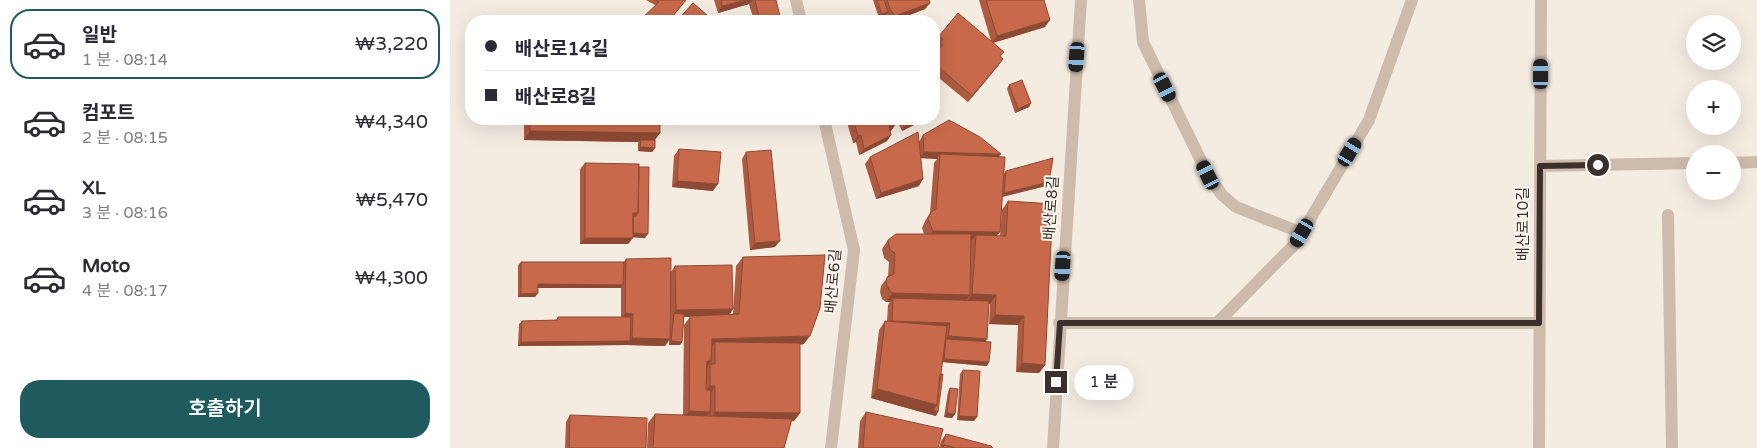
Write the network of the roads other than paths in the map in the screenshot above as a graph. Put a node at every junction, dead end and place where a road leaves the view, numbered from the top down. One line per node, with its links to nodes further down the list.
1 (796, 0): 6 (street)
2 (1081, 0): 14 (street, 배산로8길)
3 (1139, 0): 13 (street)
4 (1412, 0): 13 (street)
5 (1541, 0): 11 (street, 배산로10길)
6 (800, 15)
7 (825, 125): 17 (street, 배산로6길)
8 (1757, 162): 10 (street)
9 (1686, 163): 11 (street)
10 (1741, 163)
11 (1540, 166): 16 (street, 배산로10길)
12 (1668, 214): 20 (street)
13 (1302, 233): 15 (street)
14 (1060, 323): 15 (street); 18 (street, 배산로8길)
15 (1217, 323): 16 (street)
16 (1539, 323): 19 (street, 배산로10길)
17 (831, 448)
18 (1053, 448)
19 (1539, 448)
20 (1672, 448)

